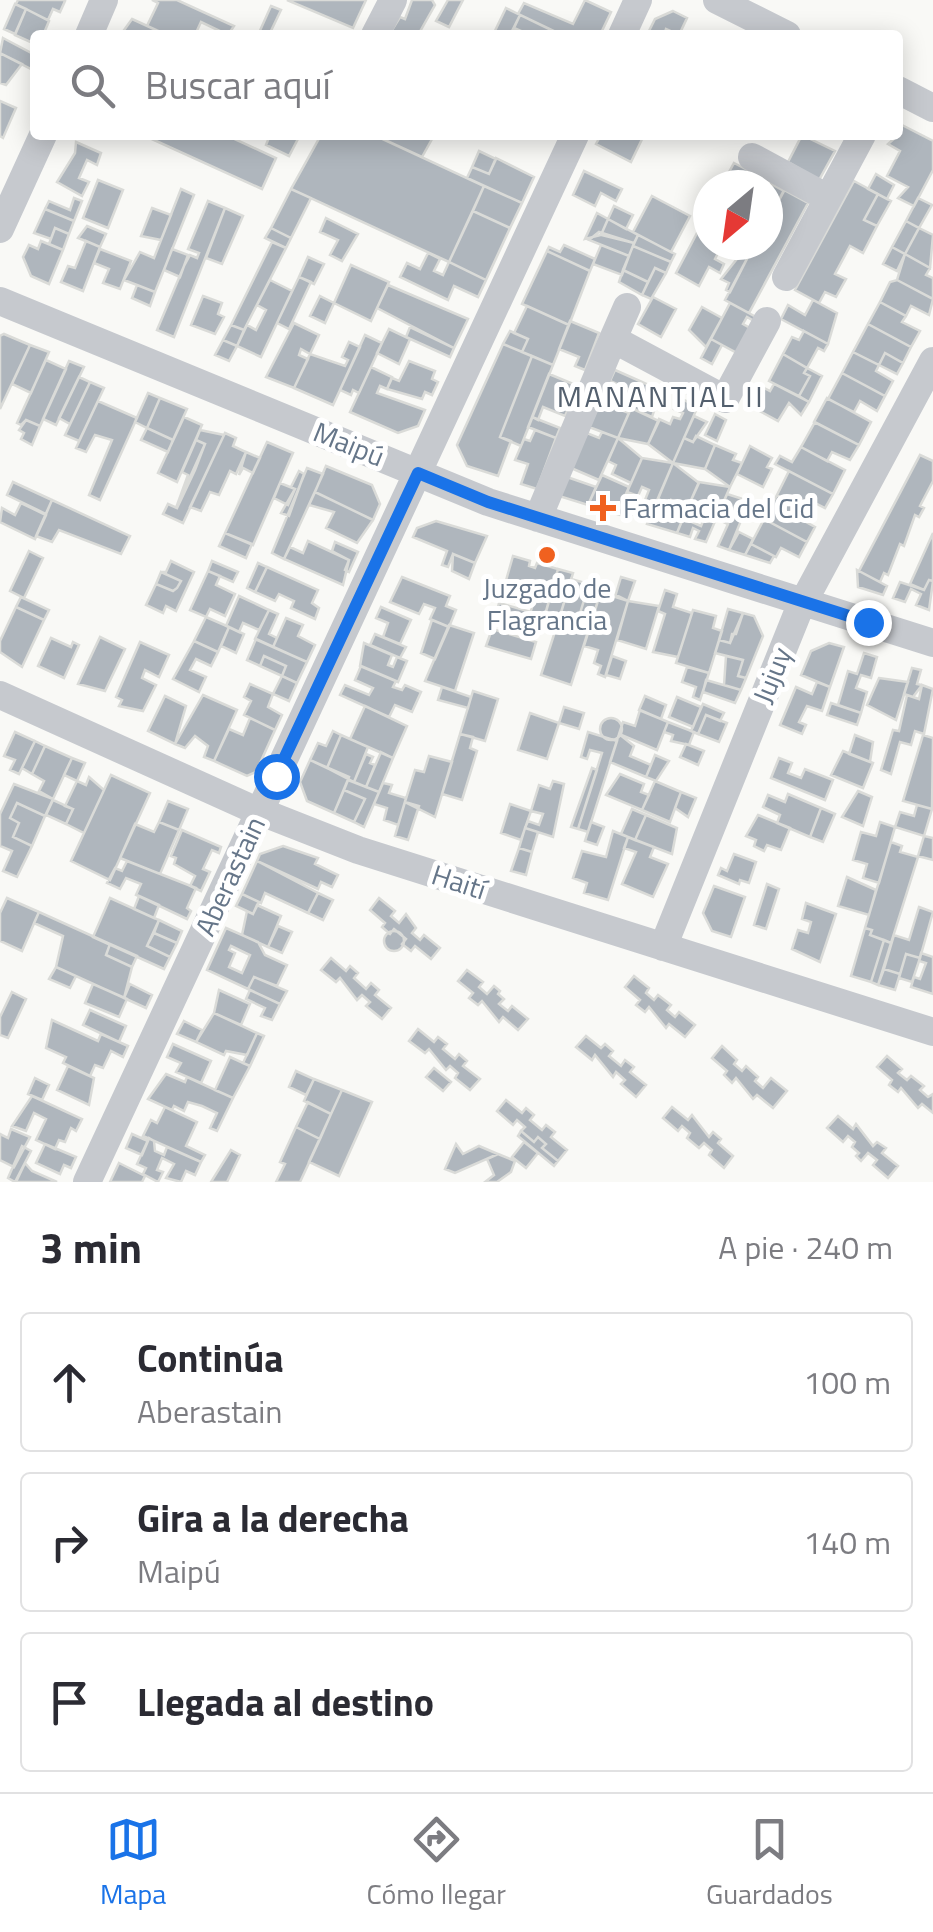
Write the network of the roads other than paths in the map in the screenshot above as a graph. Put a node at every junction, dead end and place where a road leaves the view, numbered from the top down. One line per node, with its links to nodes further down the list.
1 (104, 0): 5 (street)
2 (393, 0): 6 (street)
3 (638, 0): 7 (street)
4 (717, 0): 8 (street)
5 (90, 30)
6 (378, 30)
7 (624, 30)
8 (777, 30)
9 (903, 93): 10 (street)
10 (933, 108)
11 (41, 140): 16 (street)
12 (574, 140): 23 (street, Aberastain)
13 (859, 140): 15 (street)
14 (752, 157): 15 (street)
15 (828, 198): 17 (street)
16 (0, 229)
17 (786, 276)
18 (0, 300): 23 (street, Maipú)
19 (627, 307): 21 (street)
20 (767, 321): 21 (street)
21 (613, 339): 24 (street)
22 (933, 361): 25 (street, Jujuy)
23 (418, 473): 24 (street, Maipú); 28 (street, Aberastain)
24 (538, 518): 25 (street, Maipú)
25 (803, 602): 26 (street, Maipú); 29 (street, Jujuy)
26 (933, 643)
27 (0, 695): 28 (street, Haití)
28 (260, 811): 29 (street, Haití); 31 (street, Aberastain)
29 (663, 946): 30 (street, Haití)
30 (933, 1032)
31 (87, 1182)

